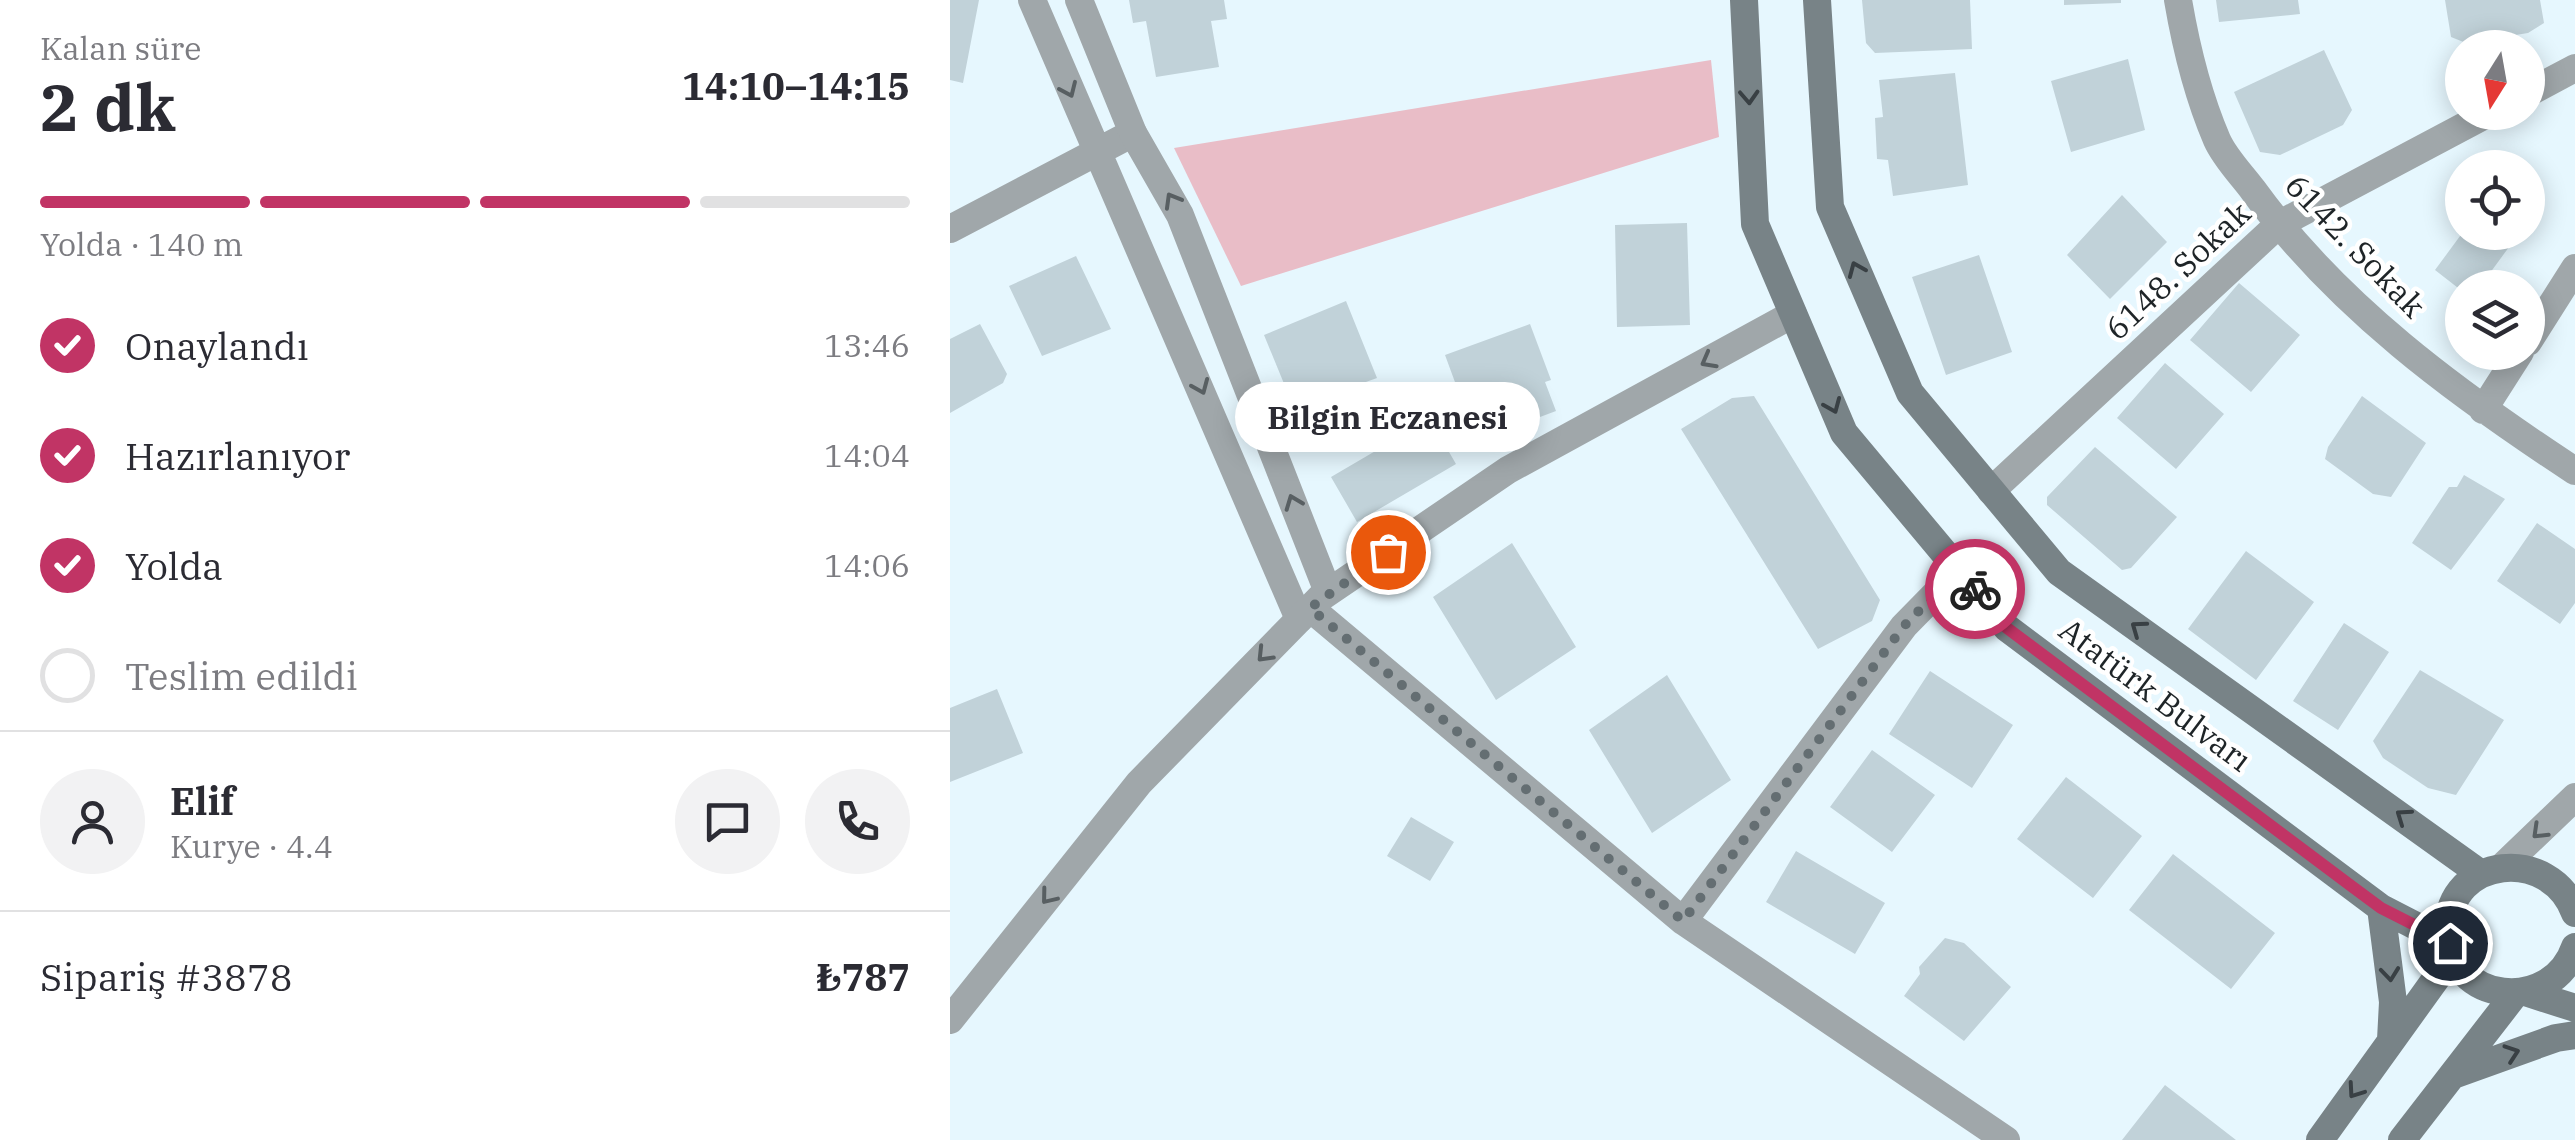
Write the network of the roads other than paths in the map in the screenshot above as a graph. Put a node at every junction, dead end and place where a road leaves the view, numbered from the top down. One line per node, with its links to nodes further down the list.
1 (1032, 0): 10 (street, one-way to 10)
2 (1079, 0): 9 (street)
3 (1744, 0): 14 (main road, Atatürk Bulvarı, one-way to 14)
4 (1817, 0): 19 (main road, Atatürk Bulvarı, one-way to 4)
5 (2178, 0): 11 (street, 6142. Sokak)
6 (2575, 68): 7 (street)
7 (2545, 85)
8 (2457, 130): 11 (street, 6148. Sokak)
9 (1133, 133): 10 (street); 21 (street, one-way to 9)
10 (1100, 148): 12 (street); 21 (street, one-way to 21)
11 (2278, 225): 17 (street, 6142. Sokak); 19 (street, 6148. Sokak)
12 (950, 230)
13 (2575, 268): 15 (street)
14 (1793, 314): 20 (main road, Atatürk Bulvarı, one-way to 20); 21 (street, one-way to 21)
15 (2545, 315)
16 (2509, 370): 17 (street)
17 (2483, 410): 18 (street, 6142. Sokak)
18 (2575, 471)
19 (1991, 491): 23 (main road, Atatürk Bulvarı, one-way to 19)
20 (1959, 570): 25 (main road, Atatürk Bulvarı); 26 (street)
21 (1313, 606): 26 (street); 31 (street, one-way to 31)
22 (2575, 797): 23 (street, one-way to 23)
23 (2492, 870): 24 (main road); 28 (main road)
24 (2574, 906)
25 (2381, 908): 28 (main road, Atatürk Bulvarı); 33 (main road, one-way to 33)
26 (1683, 921): 35 (street)
27 (2575, 947): 29 (main road)
28 (2451, 949): 29 (main road, Atatürk Bulvarı); 33 (main road)
29 (2522, 994): 30 (main road); 34 (main road)
30 (2575, 1008)
31 (950, 1020)
32 (2575, 1036): 34 (main road, one-way to 32)
33 (2391, 1040): 36 (main road, one-way to 36)
34 (2452, 1075): 37 (main road)
35 (2006, 1140)
36 (2320, 1140)
37 (2402, 1140)

